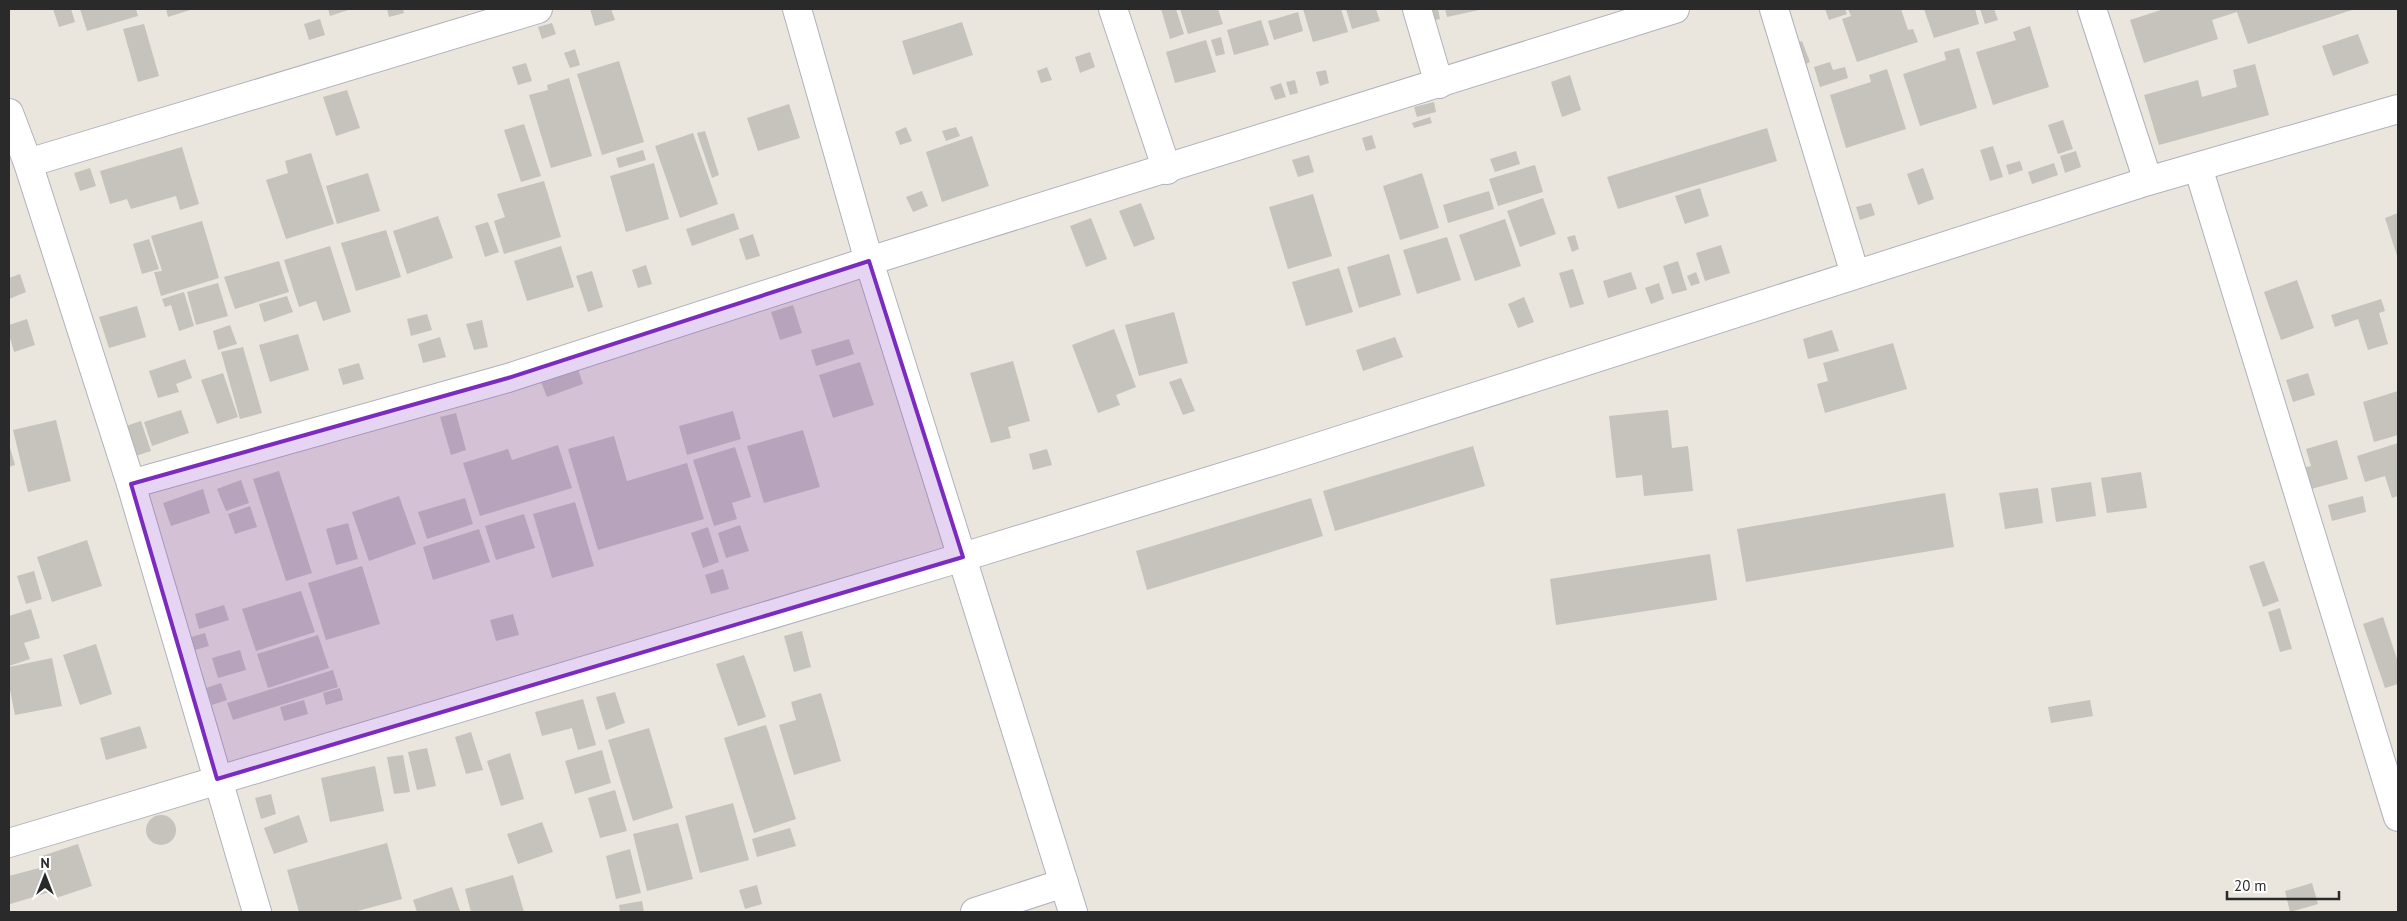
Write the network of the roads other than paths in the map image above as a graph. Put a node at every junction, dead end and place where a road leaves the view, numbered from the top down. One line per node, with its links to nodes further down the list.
1 (538, 9): 11 (street)
2 (797, 9): 15 (street)
3 (1113, 9): 13 (street)
4 (1417, 9): 8 (street)
5 (1675, 9): 8 (street)
6 (1774, 9): 16 (street)
7 (2092, 9): 14 (street)
8 (1439, 84): 13 (street)
9 (2398, 109): 12 (street)
10 (9, 113): 11 (street)
11 (28, 163): 17 (street)
12 (2198, 167): 14 (street); 20 (street)
13 (1167, 170): 15 (street)
14 (2148, 181): 16 (street)
15 (869, 261): 17 (street); 18 (street)
16 (1855, 274): 18 (street)
17 (131, 484): 19 (street)
18 (963, 558): 19 (street); 22 (street)
19 (217, 780): 21 (street); 23 (street)
20 (2398, 817)
21 (9, 843)
22 (1064, 883): 24 (street); 25 (street)
23 (257, 912)
24 (975, 912)
25 (1073, 912)

